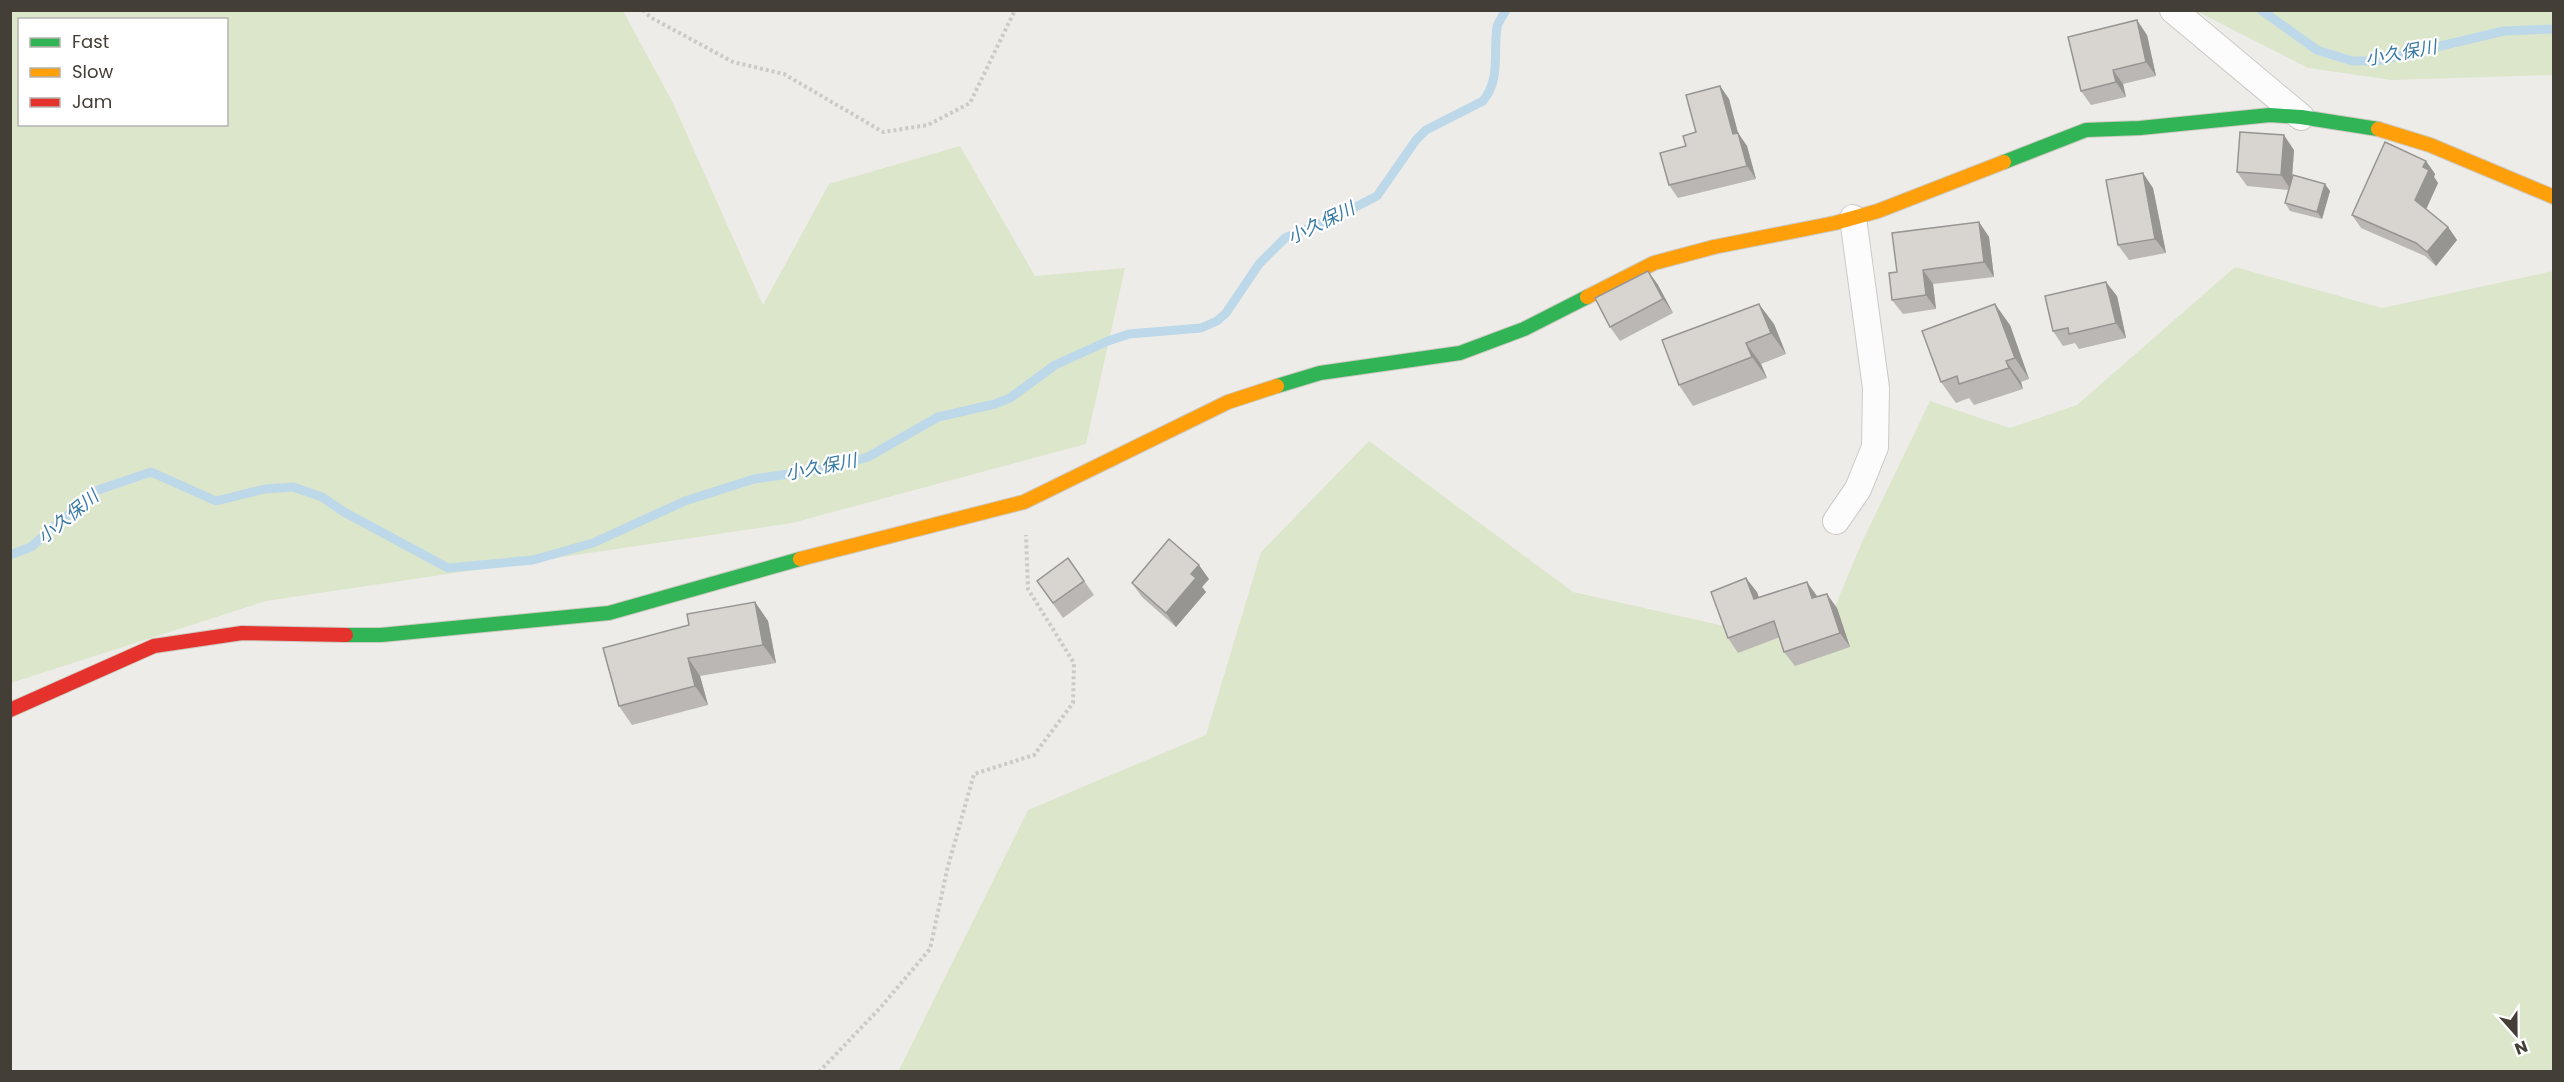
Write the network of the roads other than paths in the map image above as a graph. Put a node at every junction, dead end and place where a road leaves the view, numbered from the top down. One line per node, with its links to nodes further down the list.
1 (2173, 10): 2 (street)
2 (2301, 117): 3 (street); 4 (street)
3 (2553, 197)
4 (1853, 218): 5 (street); 6 (street)
5 (1836, 521)
6 (10, 710)

